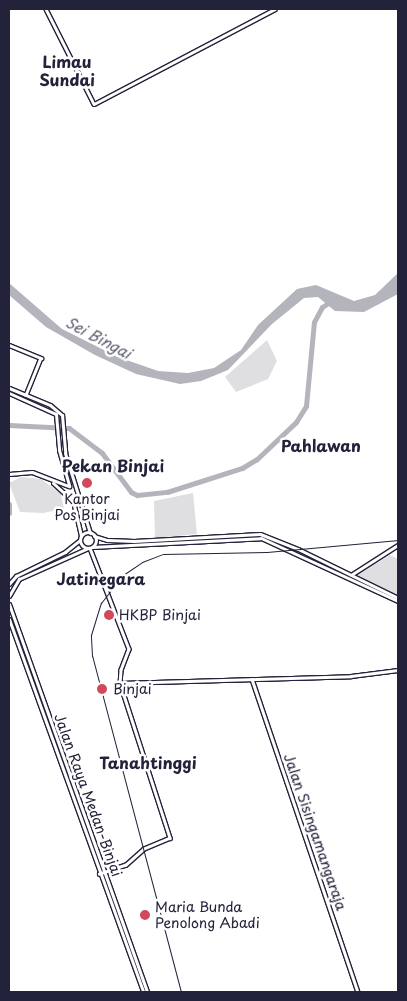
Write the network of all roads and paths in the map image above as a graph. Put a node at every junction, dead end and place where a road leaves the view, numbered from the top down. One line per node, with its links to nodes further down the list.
1 (46, 9): 2 (street)
2 (275, 9)
3 (9, 345): 6 (street)
4 (9, 388): 6 (main road)
5 (9, 393): 7 (main road)
6 (26, 395): 7 (main road)
7 (38, 402): 8 (main road); 9 (main road)
8 (58, 439): 9 (main road); 11 (main road)
9 (64, 440): 10 (main road)
10 (69, 467): 11 (main road); 15 (main road)
11 (64, 468): 14 (main road)
12 (9, 474): 13 (main road)
13 (50, 480): 14 (main road); 17 (main road)
14 (69, 486): 15 (main road)
15 (75, 487): 16 (main road)
16 (81, 506): 17 (main road); 18 (main road)
17 (76, 508): 20 (main road)
18 (90, 533): 19 (main road); 20 (main road)
19 (94, 536): 21 (main road); 24 (main road)
20 (81, 538): 24 (main road); 25 (main road)
21 (134, 541): 23 (main road); 26 (main road)
22 (398, 545): 26 (street)
23 (135, 546): 24 (main road); 26 (main road)
24 (90, 548): 29 (main road); 36 (street)
25 (16, 576): 27 (street); 28 (main road)
26 (351, 577): 30 (main road)
27 (9, 579)
28 (9, 584)
29 (9, 596)
30 (398, 600)
31 (9, 604): 33 (main road, Jalan Raya Medan-Binjai)
32 (9, 619): 33 (main road, Jalan Raya Medan-Binjai)
33 (20, 645): 37 (main road, Jalan Raya Medan-Binjai)
34 (398, 670): 35 (street)
35 (252, 679): 36 (street); 40 (street, Jalan Sisingamangaraja)
36 (120, 682): 37 (street)
37 (102, 874): 38 (main road, Jalan Raya Medan-Binjai); 39 (main road, Jalan Raya Medan-Binjai)
38 (143, 992)
39 (147, 992)
40 (358, 992)

